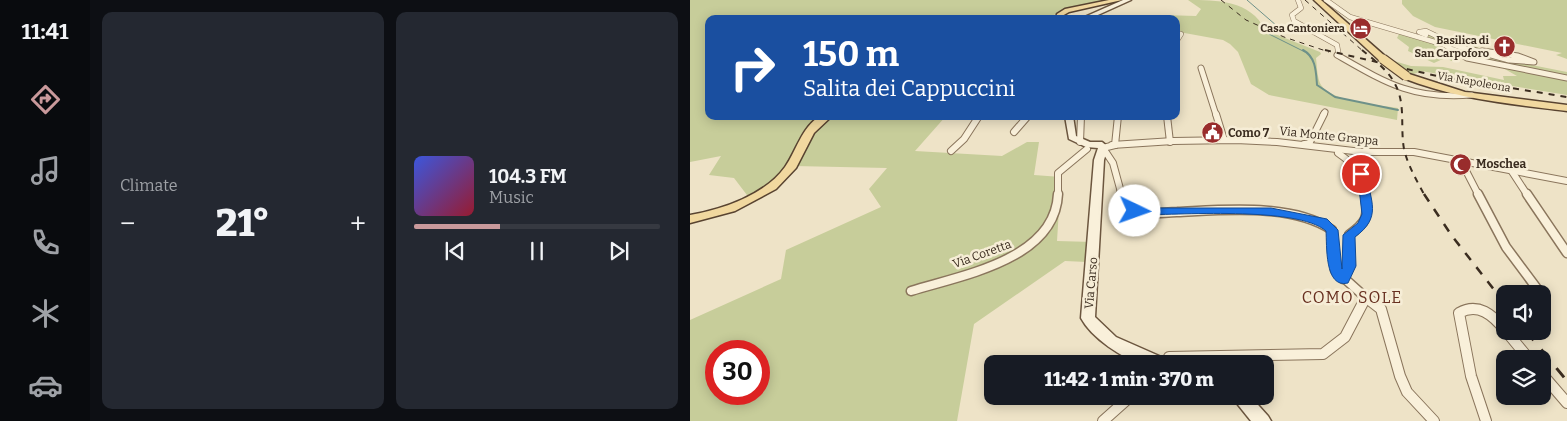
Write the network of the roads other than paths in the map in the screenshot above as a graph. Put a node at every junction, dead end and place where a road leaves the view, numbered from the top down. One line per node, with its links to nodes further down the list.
1 (1119, 0): 6 (main road)
2 (1128, 0): 7 (street)
3 (1298, 0): 12 (street)
4 (1317, 0): 12 (main road, Via Napoleona, bridge)
5 (1326, 0): 8 (street)
6 (1059, 15)
7 (1092, 15)
8 (1445, 45): 9 (street); 11 (street)
9 (1482, 51): 9 (street)
10 (1201, 68): 23 (street)
11 (1567, 78)
12 (1472, 95): 13 (main road, Via Napoleona)
13 (1567, 108)
14 (1325, 112): 25 (street)
15 (821, 120): 33 (main road)
16 (976, 120): 29 (street)
17 (1024, 120): 22 (street)
18 (1069, 120): 27 (street)
19 (1083, 120): 27 (street)
20 (1118, 120): 26 (street)
21 (1167, 120): 24 (street)
22 (1014, 132)
23 (1224, 140): 24 (street, Via Monte Grappa); 25 (street, Via Monte Grappa)
24 (1170, 142): 26 (street, Via Monte Grappa)
25 (1289, 143): 28 (street, Via Monte Grappa)
26 (1115, 145): 27 (street, Via Monte Grappa)
27 (1094, 149): 35 (street); 37 (street, Via Coretta); 42 (street, Via Carso)
28 (1332, 150): 30 (street, Via Monte Grappa); 35 (street)
29 (951, 151)
30 (1462, 161): 31 (street, Via Monte Grappa); 36 (street)
31 (1511, 170): 32 (street, Via Monte Grappa); 34 (street)
32 (1567, 181)
33 (690, 219)
34 (1567, 253)
35 (1343, 279): 38 (street)
36 (1534, 285)
37 (911, 291)
38 (1366, 297): 43 (street); 50 (street)
39 (1496, 319): 51 (street)
40 (1514, 340): 41 (street)
41 (1522, 350)
42 (1147, 355)
43 (1274, 356)
44 (1551, 384): 45 (street)
45 (1567, 403)
46 (1121, 405): 48 (street)
47 (1247, 405): 49 (street)
48 (1103, 421)
49 (1262, 421)
50 (1434, 421)
51 (1486, 421)

